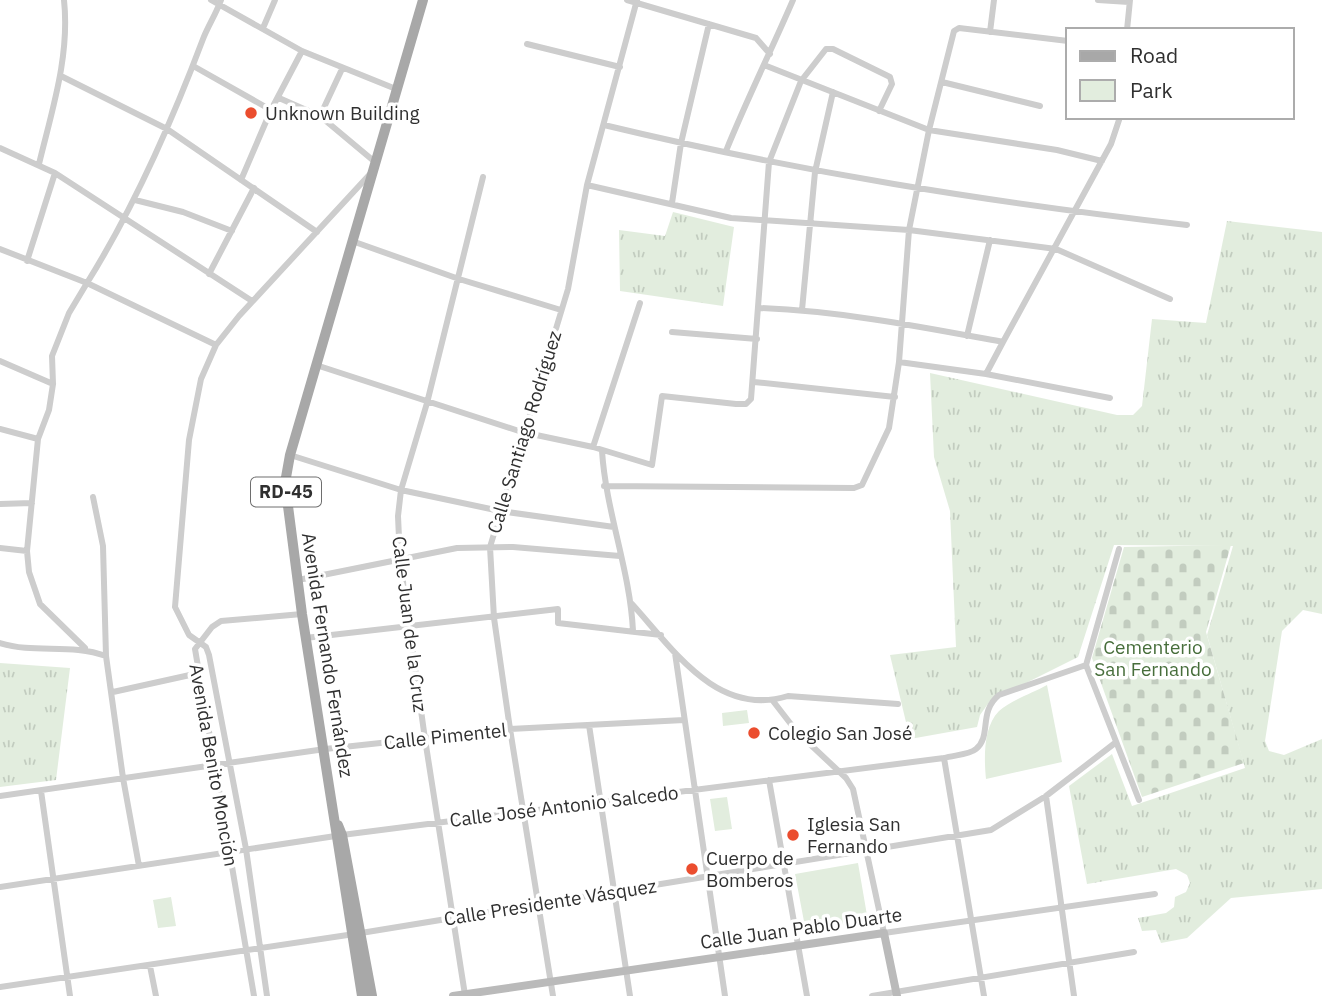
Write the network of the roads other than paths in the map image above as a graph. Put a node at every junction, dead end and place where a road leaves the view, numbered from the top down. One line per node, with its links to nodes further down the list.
1 (64, 0): 24 (street)
2 (211, 0): 11 (street)
3 (275, 0): 13 (street)
4 (423, 0): 27 (main road, RD-45)
5 (627, 0): 9 (street)
6 (793, 0): 19 (street)
7 (994, 0): 15 (street)
8 (1098, 0): 10 (street)
9 (636, 1): 12 (street); 22 (street, Calle Santiago Rodríguez)
10 (1130, 1): 14 (street)
11 (220, 2): 13 (street); 21 (street)
12 (709, 24): 19 (street); 38 (street)
13 (264, 28): 18 (street)
14 (1127, 28)
15 (990, 32): 16 (street); 26 (street)
16 (1066, 41)
17 (527, 44): 22 (street)
18 (302, 51): 23 (street); 29 (street)
19 (770, 54): 20 (street)
20 (764, 65): 25 (street); 40 (street)
21 (195, 67): 31 (street); 36 (street)
22 (620, 67): 35 (street, Calle Santiago Rodríguez)
23 (342, 69): 27 (street); 33 (street)
24 (61, 76): 36 (street); 43 (street)
25 (801, 81): 28 (street); 32 (street); 42 (street)
26 (942, 82): 30 (street); 37 (street)
27 (396, 89): 44 (main road, RD-45)
28 (833, 92): 32 (street); 45 (street)
29 (279, 98): 31 (street); 33 (street)
30 (1041, 106)
31 (271, 110): 48 (street)
32 (879, 111): 37 (street)
33 (320, 116): 44 (street)
34 (1119, 119): 41 (street)
35 (604, 125): 38 (street); 49 (street, Calle Santiago Rodríguez)
36 (167, 129): 48 (street); 52 (street)
37 (929, 130): 41 (street); 51 (street)
38 (681, 143): 40 (street); 53 (street)
39 (0, 148): 43 (street)
40 (726, 151): 42 (street)
41 (1102, 161): 54 (street)
42 (769, 162): 45 (street); 56 (street)
43 (39, 164): 46 (street)
44 (374, 167): 61 (street); 63 (main road, Avenida Fernando Fernández / RD-45)
45 (815, 172): 51 (street); 57 (street)
46 (55, 173): 55 (street); 66 (street)
47 (483, 177): 68 (street, Calle Juan de la Cruz)
48 (242, 180): 50 (street)
49 (587, 185): 53 (street); 74 (street, Calle Santiago Rodríguez)
50 (254, 188): 60 (street); 61 (street)
51 (915, 190): 54 (street); 59 (street)
52 (135, 200): 55 (street); 60 (street)
53 (672, 203): 56 (street)
54 (1076, 212): 58 (street); 65 (street)
55 (125, 220): 67 (street); 69 (street)
56 (766, 223): 57 (street); 73 (street)
57 (810, 223): 59 (street); 75 (street)
58 (1187, 225)
59 (909, 230): 62 (street); 76 (street)
60 (232, 231): 67 (street)
61 (317, 232): 71 (street)
62 (990, 240): 65 (street); 78 (street)
63 (352, 241): 68 (street); 84 (main road, Avenida Fernando Fernández / RD-45)
64 (0, 249): 66 (street)
65 (1056, 249): 70 (street); 80 (street)
66 (27, 261): 69 (street)
67 (209, 274): 71 (street)
68 (459, 279): 74 (street); 90 (street, Calle Juan de la Cruz)
69 (87, 283): 81 (street); 87 (street)
70 (1170, 299)
71 (252, 302): 81 (street)
72 (640, 303): 94 (street)
73 (759, 308): 75 (street); 79 (street)
74 (561, 310): 92 (street, Calle Santiago Rodríguez)
75 (802, 310): 76 (street)
76 (901, 323): 78 (street); 83 (street)
77 (672, 332): 79 (street)
78 (967, 335): 80 (street)
79 (757, 339): 86 (street)
80 (1003, 342): 85 (street)
81 (216, 345): 121 (street)
82 (0, 361): 87 (street)
83 (899, 362): 85 (street); 88 (street)
84 (316, 365): 90 (street); 96 (main road, Avenida Fernando Fernández / RD-45)
85 (986, 374): 89 (street)
86 (754, 382): 88 (street); 95 (street)
87 (53, 384): 93 (street)
88 (895, 397): 97 (street)
89 (1110, 398)
90 (427, 403): 92 (street); 98 (street, Calle Juan de la Cruz)
91 (0, 429): 93 (street)
92 (522, 432): 94 (street); 102 (street, Calle Santiago Rodríguez)
93 (38, 439): 100 (street)
94 (593, 447): 95 (street)
95 (602, 451): 97 (street)
96 (290, 455): 98 (street); 110 (main road, Avenida Fernando Fernández / RD-45)
97 (604, 486): 103 (street)
98 (401, 490): 102 (street); 109 (street, Calle Juan de la Cruz)
99 (93, 497): 124 (street)
100 (32, 503): 101 (street); 107 (street)
101 (0, 504)
102 (500, 511): 103 (street); 104 (street, Calle Santiago Rodríguez)
103 (614, 527): 108 (street)
104 (490, 547): 108 (street); 109 (street); 113 (street, Calle Santiago Rodríguez)
105 (0, 548): 107 (street)
106 (1119, 549): 125 (street)
107 (27, 551): 122 (street)
108 (620, 556): 111 (street)
109 (400, 560): 110 (street); 115 (street, Calle Juan de la Cruz)
110 (298, 580): 112 (main road, Avenida Fernando Fernández / RD-45)
111 (632, 604): 114 (street); 116 (street)
112 (302, 614): 119 (main road, Avenida Fernando Fernández / RD-45); 121 (street)
113 (494, 618): 115 (street); 116 (street); 132 (street, Calle Santiago Rodríguez)
114 (649, 622): 117 (street); 118 (street)
115 (410, 625): 119 (street); 133 (street, Calle Juan de la Cruz)
116 (633, 631): 117 (street)
117 (642, 633): 118 (street)
118 (661, 635): 123 (street)
119 (305, 638): 135 (main road, Avenida Fernando Fernández / RD-45)
120 (0, 643): 122 (street)
121 (198, 644): 126 (street, Avenida Benito Monción); 137 (street, Avenida Benito Monción)
122 (85, 648): 124 (street)
123 (675, 653): 128 (street); 130 (street)
124 (106, 656): 127 (street)
125 (1086, 665): 134 (street); 136 (street, Calle José Antonio Salcedo)
126 (199, 673): 127 (street); 138 (street, Avenida Benito Monción)
127 (113, 692): 140 (street)
128 (773, 701): 129 (street); 139 (street)
129 (898, 704)
130 (684, 720): 131 (street, Calle Pimentel); 142 (street)
131 (589, 725): 132 (street, Calle Pimentel); 147 (street)
132 (510, 729): 133 (street, Calle Pimentel); 148 (street, Calle Santiago Rodríguez)
133 (425, 739): 135 (street, Calle Pimentel); 149 (street, Calle Juan de la Cruz)
134 (1115, 743): 145 (street, Calle Presidente Vásquez); 146 (street)
135 (324, 749): 137 (street, Calle Pimentel); 150 (main road, Avenida Fernando Fernández / RD-45)
136 (944, 758): 139 (street, Calle José Antonio Salcedo); 151 (street)
137 (229, 762): 138 (street, Calle Pimentel); 152 (street, Avenida Benito Monción)
138 (215, 764): 140 (street, Calle Pimentel); 154 (street, Avenida Benito Monción)
139 (839, 772): 141 (street, Calle José Antonio Salcedo); 153 (street)
140 (123, 778): 143 (street, Calle Pimentel); 156 (street)
141 (769, 780): 142 (street, Calle José Antonio Salcedo); 155 (street)
142 (693, 790): 147 (street, Calle José Antonio Salcedo); 157 (street)
143 (41, 791): 144 (street, Calle Pimentel); 158 (street)
144 (0, 796)
145 (1046, 796): 151 (street, Calle Presidente Vásquez); 163 (street)
146 (1139, 800)
147 (601, 802): 148 (street, Calle José Antonio Salcedo); 160 (street)
148 (523, 811): 149 (street, Calle José Antonio Salcedo); 162 (street, Calle Santiago Rodríguez)
149 (439, 823): 150 (street, Calle José Antonio Salcedo); 164 (street, Calle Juan de la Cruz)
150 (339, 835): 152 (street, Calle José Antonio Salcedo); 167 (main road, Avenida Fernando Fernández / RD-45)
151 (958, 837): 153 (street, Calle Presidente Vásquez); 165 (street)
152 (246, 849): 154 (street, Calle José Antonio Salcedo); 169 (street, Avenida Benito Monción)
153 (866, 851): 155 (street, Calle Presidente Vásquez); 166 (street)
154 (229, 852): 156 (street, Calle José Antonio Salcedo); 170 (street, Avenida Benito Monción)
155 (782, 864): 157 (street, Calle Presidente Vásquez); 168 (street)
156 (139, 866): 158 (street, Calle José Antonio Salcedo)
157 (708, 875): 160 (street, Calle Presidente Vásquez); 172 (street)
158 (53, 880): 159 (street, Calle José Antonio Salcedo); 176 (street)
159 (0, 887)
160 (614, 892): 162 (street, Calle Presidente Vásquez); 175 (street)
161 (1154, 894): 163 (street, Calle Juan Pablo Duarte)
162 (539, 902): 164 (street, Calle Presidente Vásquez); 178 (street, Calle Santiago Rodríguez)
163 (1061, 909): 165 (street, Calle Juan Pablo Duarte); 173 (street)
164 (453, 918): 167 (street, Calle Presidente Vásquez); 181 (street, Calle Juan de la Cruz)
165 (971, 919): 166 (street, Calle Juan Pablo Duarte); 177 (street)
166 (884, 933): 168 (street, Calle Juan Pablo Duarte); 180 (street)
167 (356, 934): 169 (street, Calle Presidente Vásquez); 186 (main road, Avenida Fernando Fernández / RD-45); 187 (main road, Avenida Fernando Fernández / RD-45)
168 (797, 944): 172 (street, Calle Juan Pablo Duarte); 192 (street)
169 (260, 948): 170 (street, Calle Presidente Vásquez); 185 (street, Avenida Benito Monción)
170 (247, 950): 174 (street, Calle Presidente Vásquez); 184 (street, Avenida Benito Monción)
171 (1133, 952): 173 (street)
172 (719, 956): 175 (street, Calle Juan Pablo Duarte); 191 (street)
173 (1069, 963): 177 (street); 195 (street)
174 (150, 966): 176 (street, Calle Presidente Vásquez); 183 (street)
175 (627, 970): 178 (street, Calle Juan Pablo Duarte); 190 (street)
176 (67, 978): 179 (street, Calle Presidente Vásquez); 182 (street)
177 (981, 978): 180 (street); 194 (street)
178 (550, 981): 181 (street, Calle Juan Pablo Duarte); 189 (street, Calle Santiago Rodríguez)
179 (0, 987)
180 (897, 994): 193 (street)
181 (465, 995): 188 (street, Calle Juan Pablo Duarte)
182 (71, 996)
183 (156, 996)
184 (254, 996)
185 (267, 996)
186 (362, 996)
187 (372, 996)
188 (453, 996)
189 (553, 996)
190 (630, 996)
191 (725, 996)
192 (807, 996)
193 (872, 996)
194 (984, 996)
195 (1074, 996)

